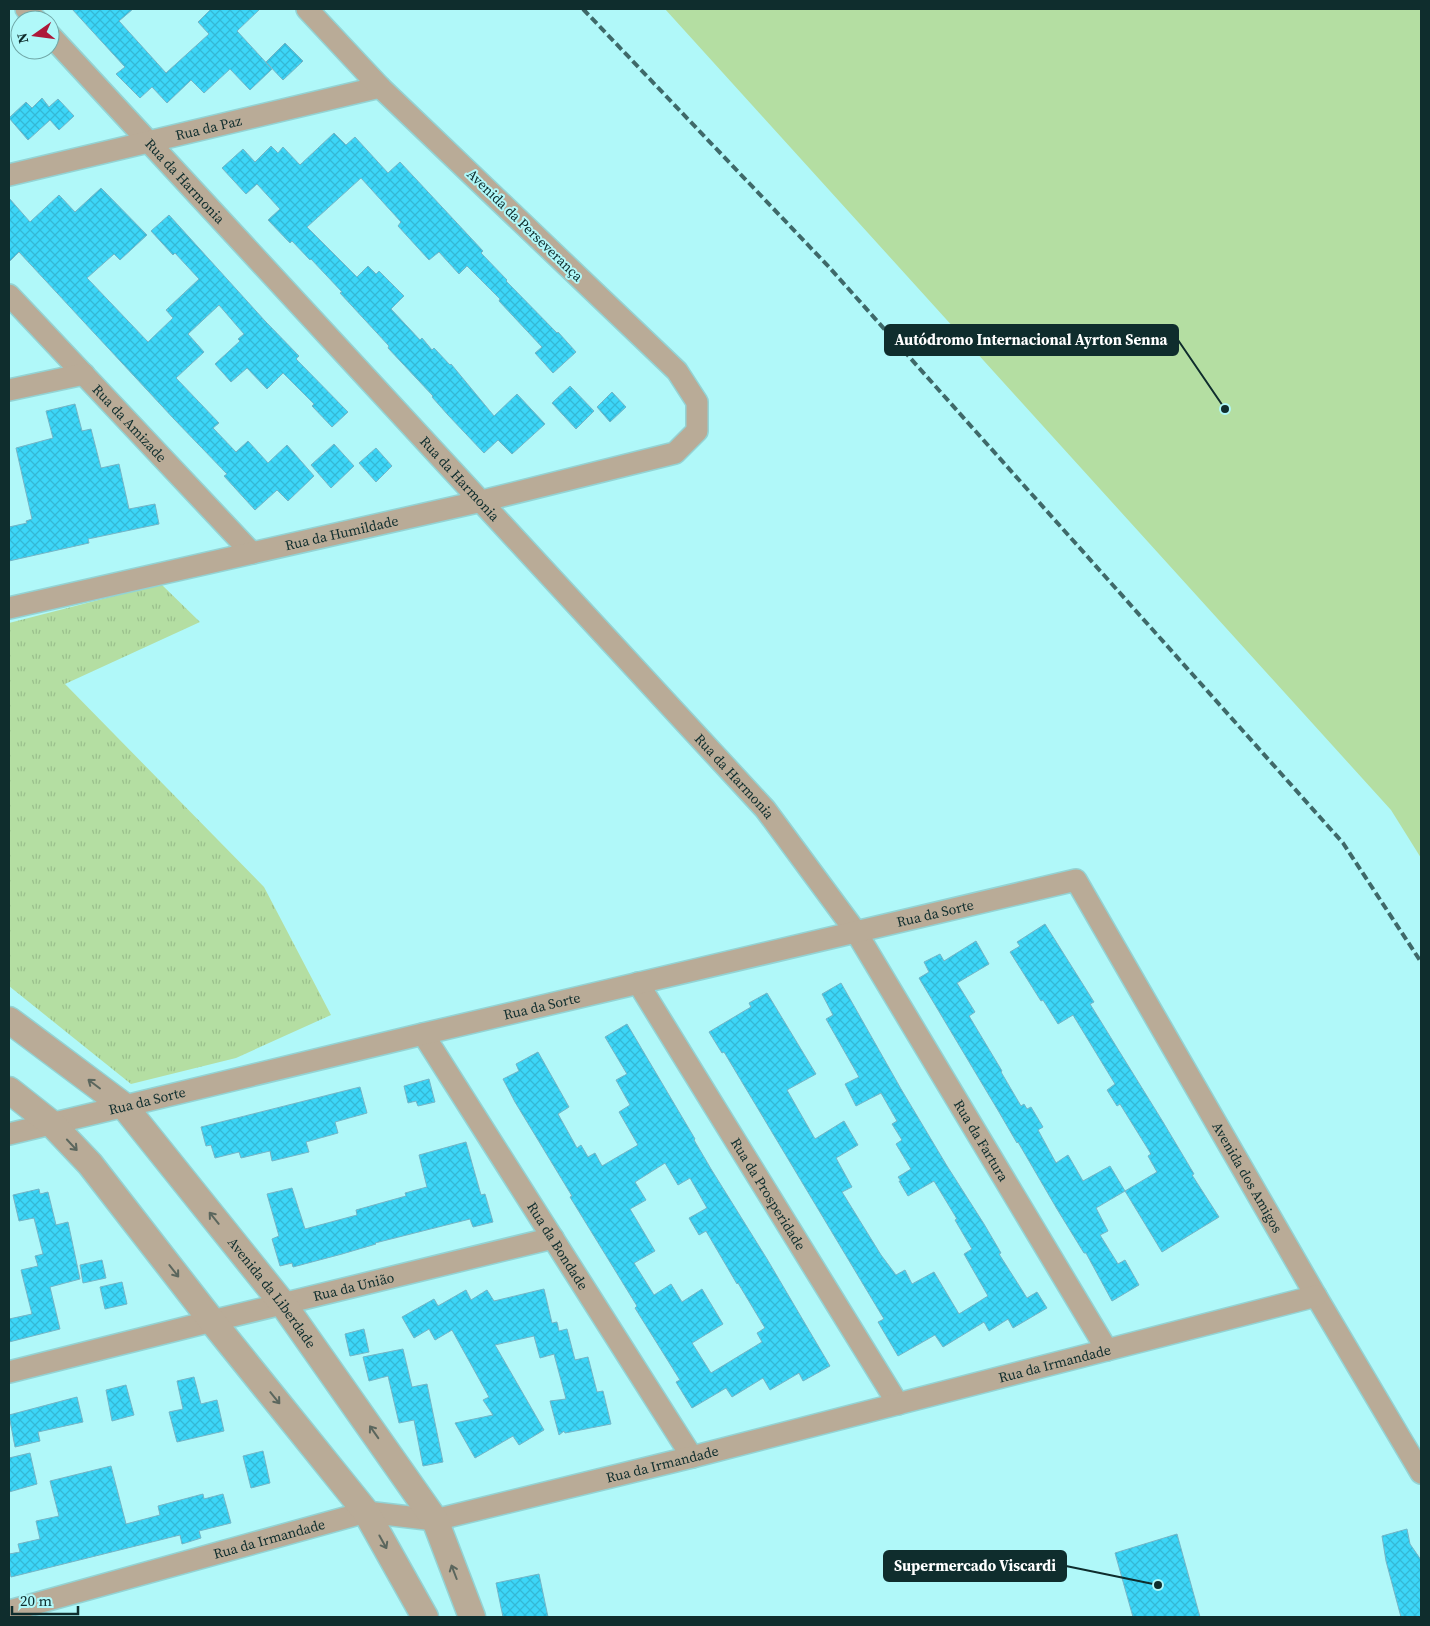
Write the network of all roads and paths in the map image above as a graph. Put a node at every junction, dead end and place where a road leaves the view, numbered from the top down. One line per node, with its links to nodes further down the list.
1 (307, 9): 3 (street, Avenida da Perseverança)
2 (60, 46): 4 (street, Rua da Harmonia)
3 (380, 87): 4 (street, Rua da Paz); 9 (street, Avenida da Perseverança)
4 (148, 142): 5 (street, Rua da Paz); 10 (street, Rua da Harmonia)
5 (9, 175)
6 (9, 295): 7 (street, Rua da Amizade)
7 (84, 374): 8 (street); 11 (street, Rua da Amizade)
8 (9, 390)
9 (675, 453): 10 (street, Rua da Humildade)
10 (482, 501): 11 (street, Rua da Humildade); 14 (street, Rua da Harmonia)
11 (252, 553): 12 (street, Rua da Humildade)
12 (9, 608)
13 (1076, 880): 14 (street, Rua da Sorte); 23 (street, Avenida dos Amigos)
14 (856, 932): 15 (street, Rua da Sorte); 26 (street, Rua da Fartura)
15 (638, 984): 17 (street, Rua da Sorte); 28 (street, Rua da Prosperidade)
16 (9, 1020): 19 (street, Avenida da Liberdade, one-way to 16)
17 (423, 1034): 19 (street, Rua da Sorte); 22 (street, Rua da Bondade)
18 (9, 1090): 20 (street)
19 (124, 1106): 20 (street, Rua da Sorte); 24 (street, Avenida da Liberdade, one-way to 19)
20 (52, 1124): 21 (street, Rua da Sorte); 25 (street, one-way to 25)
21 (9, 1134)
22 (553, 1238): 24 (street, Rua da União); 29 (street, Rua da Bondade)
23 (1316, 1296): 26 (street, Rua da Irmandade); 30 (street, Avenida dos Amigos)
24 (283, 1304): 25 (street, Rua da União); 32 (street, Avenida da Liberdade, one-way to 24)
25 (212, 1321): 27 (street, Rua da União); 31 (street, one-way to 31)
26 (1107, 1350): 28 (street, Rua da Irmandade)
27 (9, 1372)
28 (898, 1404): 29 (street, Rua da Irmandade)
29 (692, 1457): 32 (street, Rua da Irmandade)
30 (1421, 1473)
31 (366, 1512): 32 (street, Rua da Irmandade); 33 (street, Rua da Irmandade); 34 (street, one-way to 34)
32 (435, 1520): 35 (street, Avenida da Liberdade, one-way to 32)
33 (9, 1611)
34 (425, 1617)
35 (472, 1617)

